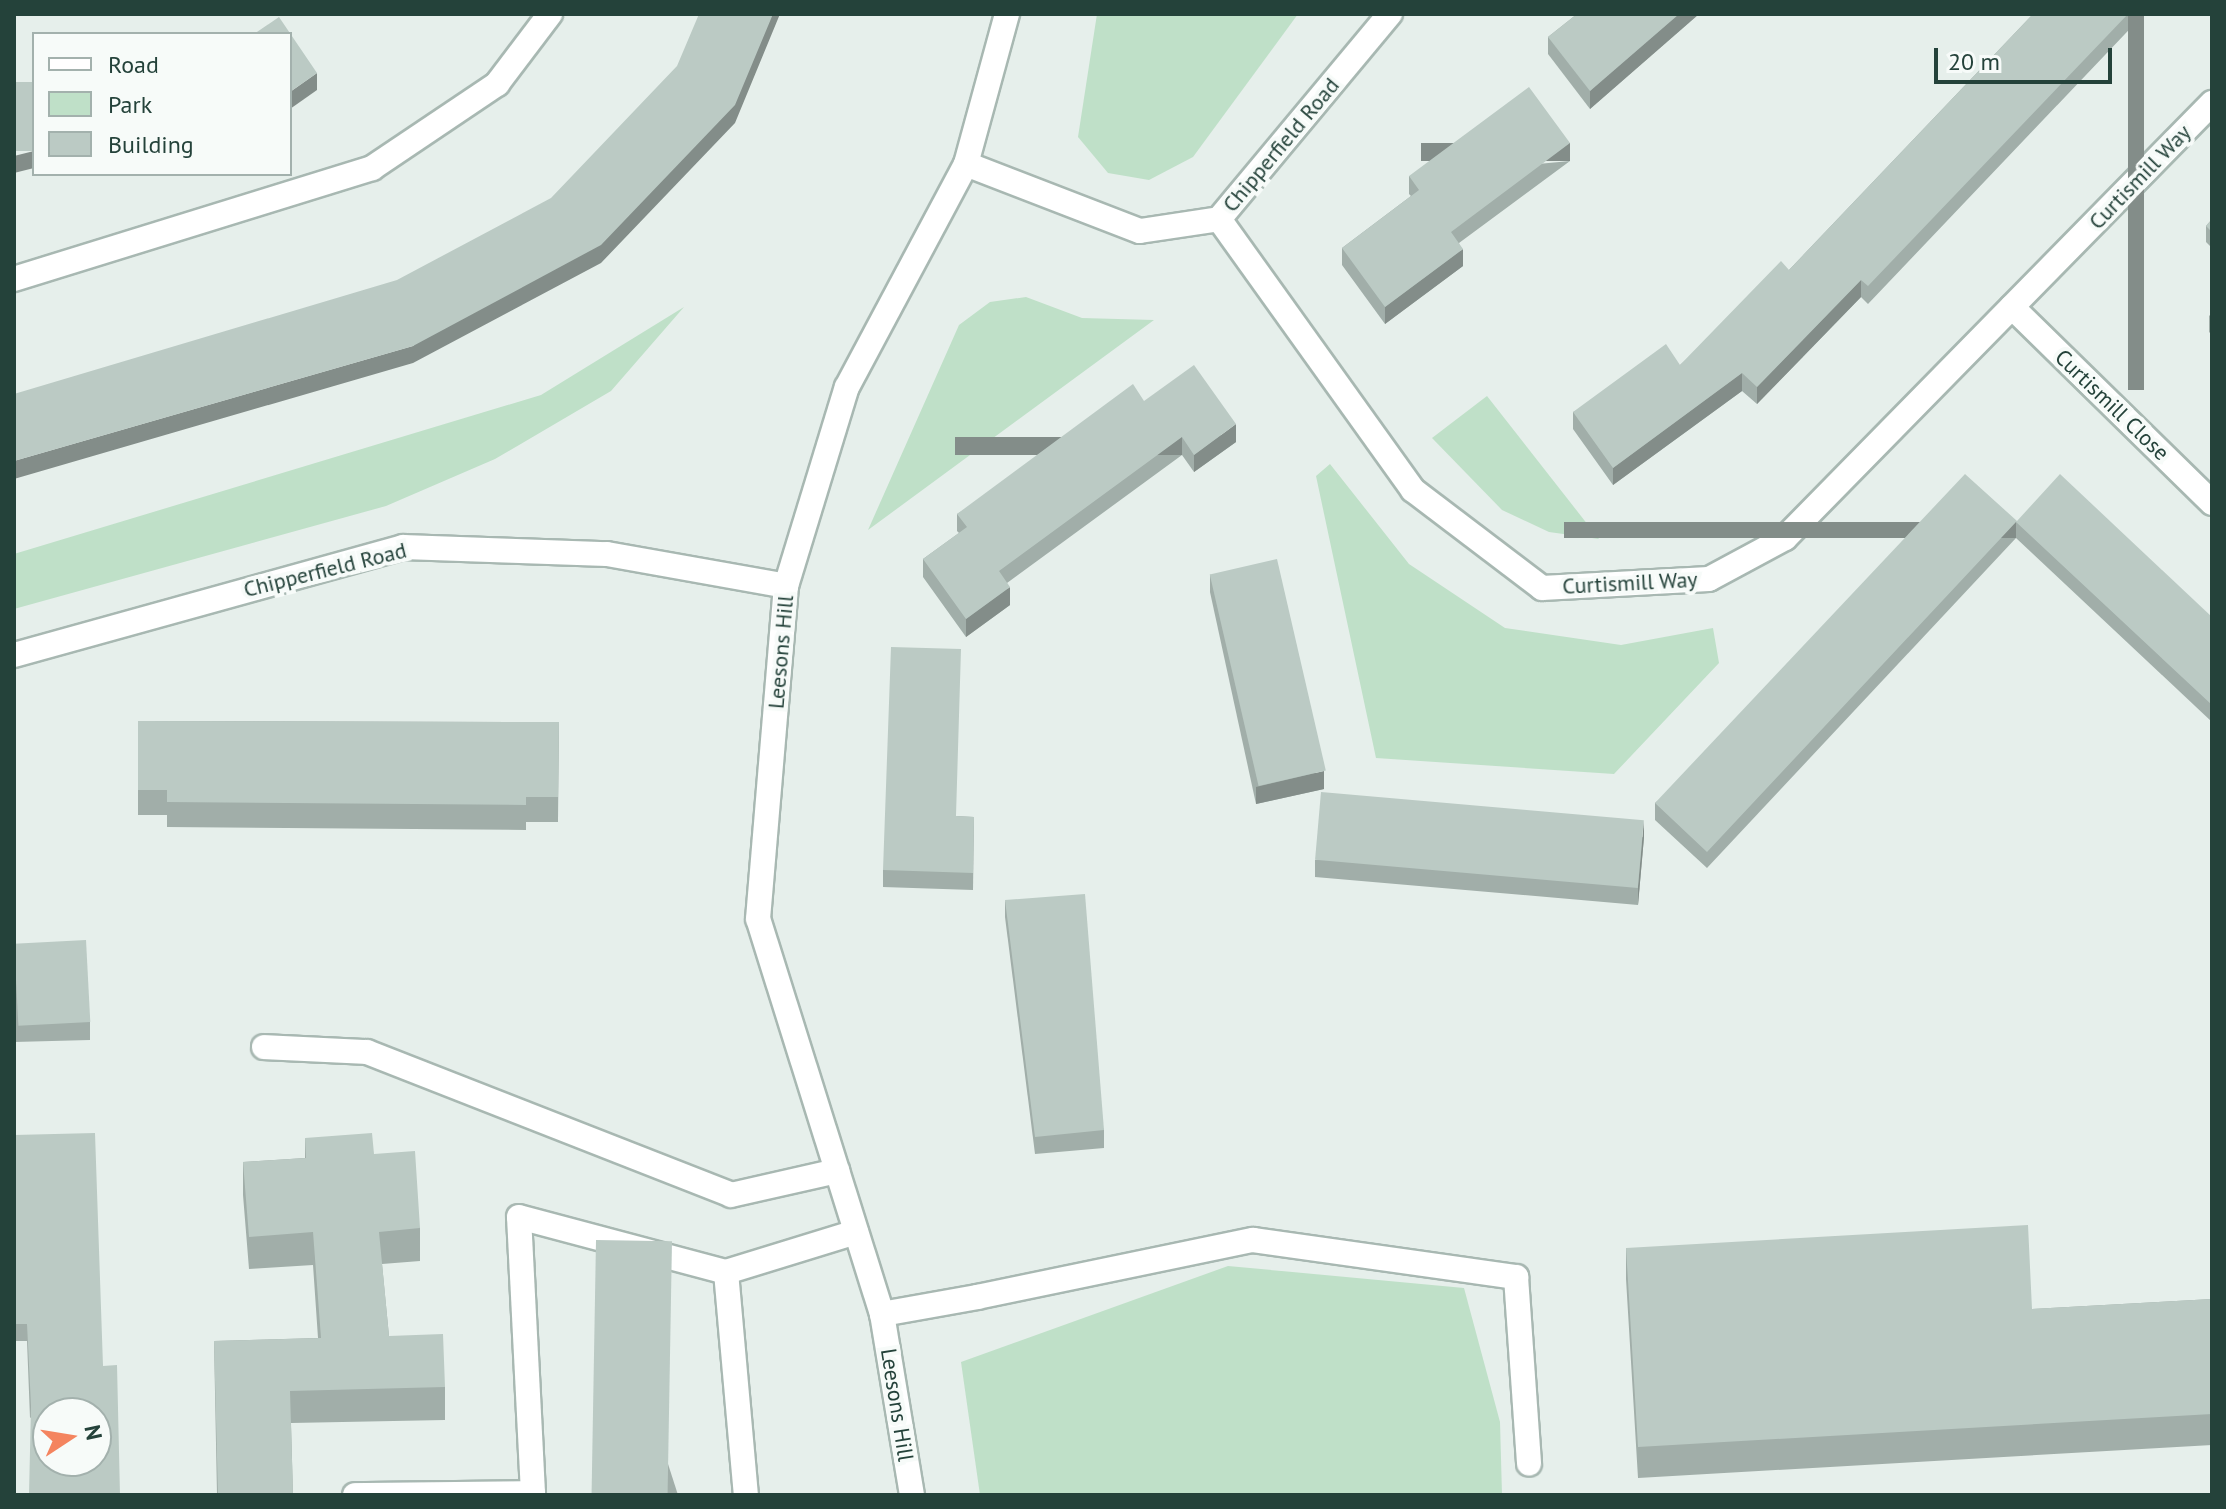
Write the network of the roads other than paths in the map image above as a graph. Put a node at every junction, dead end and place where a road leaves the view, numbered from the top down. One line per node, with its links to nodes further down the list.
1 (550, 14): 7 (street)
2 (1007, 14): 5 (street, Leesons Hill)
3 (1390, 14): 6 (street, Chipperfield Road)
4 (2212, 103): 8 (street, Curtismill Way)
5 (966, 164): 6 (street, Chipperfield Road); 10 (street, Leesons Hill)
6 (1219, 219): 8 (street, Curtismill Way)
7 (14, 279)
8 (2012, 307): 9 (street, Curtismill Close)
9 (2212, 503)
10 (786, 586): 11 (street, Chipperfield Road); 13 (street, Leesons Hill)
11 (14, 655)
12 (264, 1047): 13 (street)
13 (837, 1171): 14 (street, Leesons Hill)
14 (856, 1232): 15 (street); 16 (street, Leesons Hill)
15 (726, 1272): 18 (street); 19 (street)
16 (882, 1314): 17 (street); 20 (street, Leesons Hill)
17 (1529, 1464)
18 (355, 1495)
19 (746, 1495)
20 (912, 1495)

